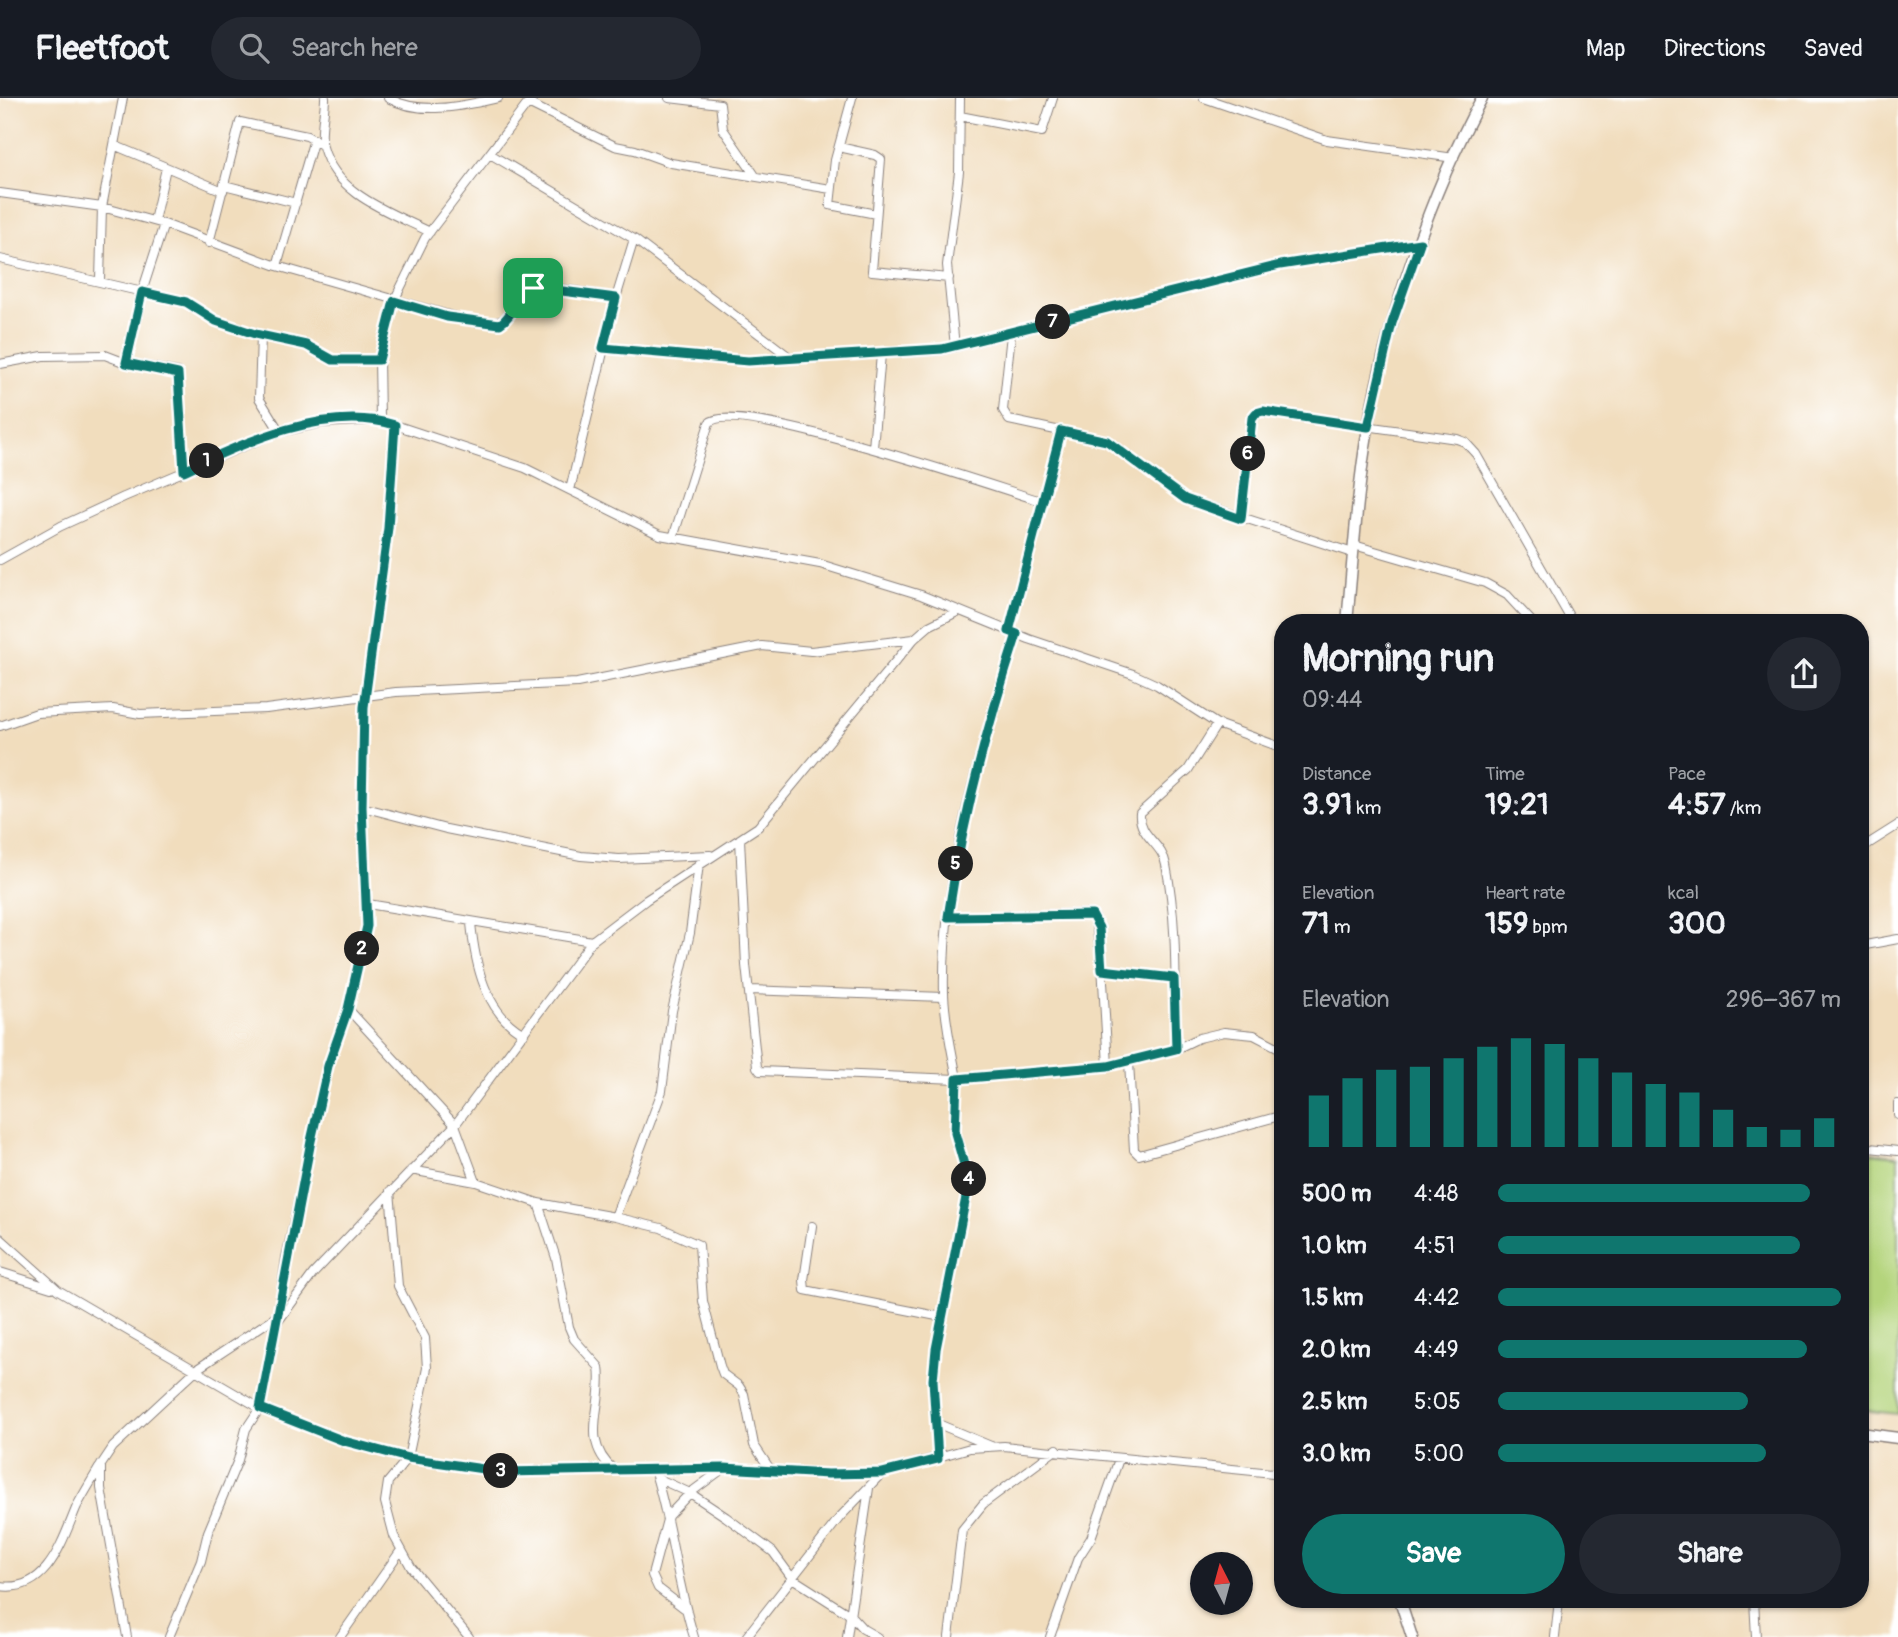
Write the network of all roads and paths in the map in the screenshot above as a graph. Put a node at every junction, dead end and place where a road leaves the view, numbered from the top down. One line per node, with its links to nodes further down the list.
1 (123, 98): 15 (street)
2 (325, 98): 14 (street)
3 (388, 98): 12 (street)
4 (498, 98): 12 (street)
5 (669, 98): 20 (street)
6 (852, 98): 16 (street)
7 (960, 98): 13 (street)
8 (1053, 98): 13 (street)
9 (1204, 98): 18 (street)
10 (1482, 98): 18 (street)
11 (530, 100): 17 (street); 20 (street)
12 (444, 103)
13 (960, 117): 35 (street)
14 (318, 142): 21 (street); 24 (street); 29 (street)
15 (116, 146): 19 (street); 25 (street)
16 (839, 147): 22 (street); 26 (street)
17 (490, 154): 29 (street); 30 (street)
18 (1454, 158): 32 (street)
19 (166, 167): 21 (street); 27 (street)
20 (754, 174): 22 (street)
21 (224, 188): 24 (street); 31 (street)
22 (831, 189): 26 (street)
23 (0, 193): 25 (street)
24 (296, 203): 34 (street)
25 (102, 207): 27 (street); 36 (street)
26 (876, 214): 35 (street)
27 (154, 221): 28 (street)
28 (164, 225): 31 (street); 37 (street)
29 (430, 232): 39 (street)
30 (634, 239): 38 (street); 45 (street)
31 (209, 243): 34 (street)
32 (1420, 243): 40 (street); 51 (street)
33 (0, 260): 36 (street)
34 (277, 266): 39 (street)
35 (949, 278): 42 (street)
36 (100, 280): 37 (street)
37 (142, 292): 41 (street); 47 (street)
38 (616, 298): 39 (street); 43 (street)
39 (394, 301): 46 (street)
40 (1012, 334): 42 (street); 52 (street)
41 (261, 335): 46 (street); 53 (street)
42 (955, 347): 44 (street)
43 (603, 348): 45 (street); 56 (street)
44 (881, 354): 45 (street); 54 (street)
45 (792, 359)
46 (379, 360): 49 (street)
47 (126, 363): 48 (street); 55 (street)
48 (0, 364)
49 (380, 420): 50 (street); 53 (street)
50 (395, 425): 56 (street); 68 (street)
51 (1368, 427): 58 (street); 60 (street); 65 (street)
52 (1061, 431): 57 (street); 58 (street)
53 (280, 432): 55 (street)
54 (873, 448): 57 (street); 59 (street)
55 (184, 471): 61 (street)
56 (570, 490): 59 (street)
57 (1041, 501): 66 (street)
58 (1241, 519): 60 (street)
59 (673, 538): 62 (street)
60 (1354, 549): 63 (street); 64 (street)
61 (0, 560)
62 (957, 612): 66 (street); 67 (street)
63 (1349, 614)
64 (1525, 614)
65 (1568, 614)
66 (1013, 633): 69 (street); 79 (street)
67 (914, 639): 68 (street); 74 (street)
68 (365, 696): 70 (street); 72 (street)
69 (1217, 724): 71 (street); 85 (street)
70 (0, 726)
71 (1274, 745)
72 (362, 807): 76 (street); 78 (street)
73 (1898, 825): 75 (street)
74 (740, 839): 76 (street); 86 (street)
75 (1869, 843)
76 (713, 854): 77 (street)
77 (699, 864): 82 (street); 105 (street)
78 (368, 904): 80 (street); 88 (street)
79 (948, 917): 84 (street); 87 (street)
80 (471, 923): 82 (street); 89 (street)
81 (1898, 939): 83 (street)
82 (592, 941): 89 (street)
83 (1869, 944)
84 (1102, 970): 85 (street); 93 (street)
85 (1174, 978): 91 (street)
86 (749, 990): 87 (street); 94 (street)
87 (944, 997): 94 (street)
88 (348, 1009): 98 (street); 111 (street)
89 (524, 1034): 98 (street)
90 (1274, 1045): 91 (street)
91 (1176, 1049): 92 (street)
92 (1129, 1062): 93 (street); 97 (street)
93 (1108, 1066): 94 (street)
94 (957, 1079): 110 (street)
95 (1898, 1104): 96 (street)
96 (1898, 1115)
97 (1274, 1118)
98 (455, 1125): 101 (street); 102 (street)
99 (1869, 1148): 100 (street)
100 (1898, 1151)
101 (411, 1170): 102 (street); 103 (street)
102 (476, 1182): 104 (street)
103 (390, 1191): 111 (street); 119 (street)
104 (538, 1203): 105 (street); 125 (street)
105 (615, 1217): 124 (street)
106 (812, 1226): 110 (street)
107 (0, 1238): 109 (street)
108 (0, 1272): 109 (street)
109 (58, 1290): 112 (street)
110 (942, 1317): 114 (street)
111 (277, 1319): 112 (street); 113 (street)
112 (197, 1369): 113 (street); 122 (street)
113 (260, 1408): 119 (street); 141 (street)
114 (936, 1423): 117 (street); 120 (street)
115 (1869, 1434): 116 (street)
116 (1898, 1438)
117 (992, 1447): 118 (street); 120 (street)
118 (1057, 1449): 121 (street); 148 (street)
119 (408, 1458): 125 (street); 132 (street)
120 (938, 1459): 126 (street)
121 (1119, 1459): 127 (street); 149 (street)
122 (101, 1465): 134 (street); 140 (street)
123 (724, 1468): 124 (street); 128 (street); 130 (street)
124 (770, 1469): 126 (street)
125 (614, 1470): 128 (street)
126 (882, 1473): 129 (street)
127 (1274, 1473)
128 (655, 1474): 130 (street); 131 (street)
129 (869, 1487): 133 (street); 139 (street)
130 (690, 1493): 131 (street); 133 (street)
131 (668, 1516): 135 (street); 135 (street)
132 (401, 1550): 142 (street); 143 (street)
133 (792, 1578): 139 (street); 145 (street)
134 (0, 1586)
135 (684, 1608): 144 (street)
136 (1403, 1608): 150 (street)
137 (1558, 1608): 151 (street)
138 (1754, 1608): 152 (street)
139 (850, 1615): 146 (street); 147 (street)
140 (127, 1637)
141 (169, 1637)
142 (340, 1637)
143 (469, 1637)
144 (694, 1637)
145 (746, 1637)
146 (847, 1637)
147 (877, 1637)
148 (949, 1637)
149 (1051, 1637)
150 (1412, 1637)
151 (1555, 1637)
152 (1756, 1637)

